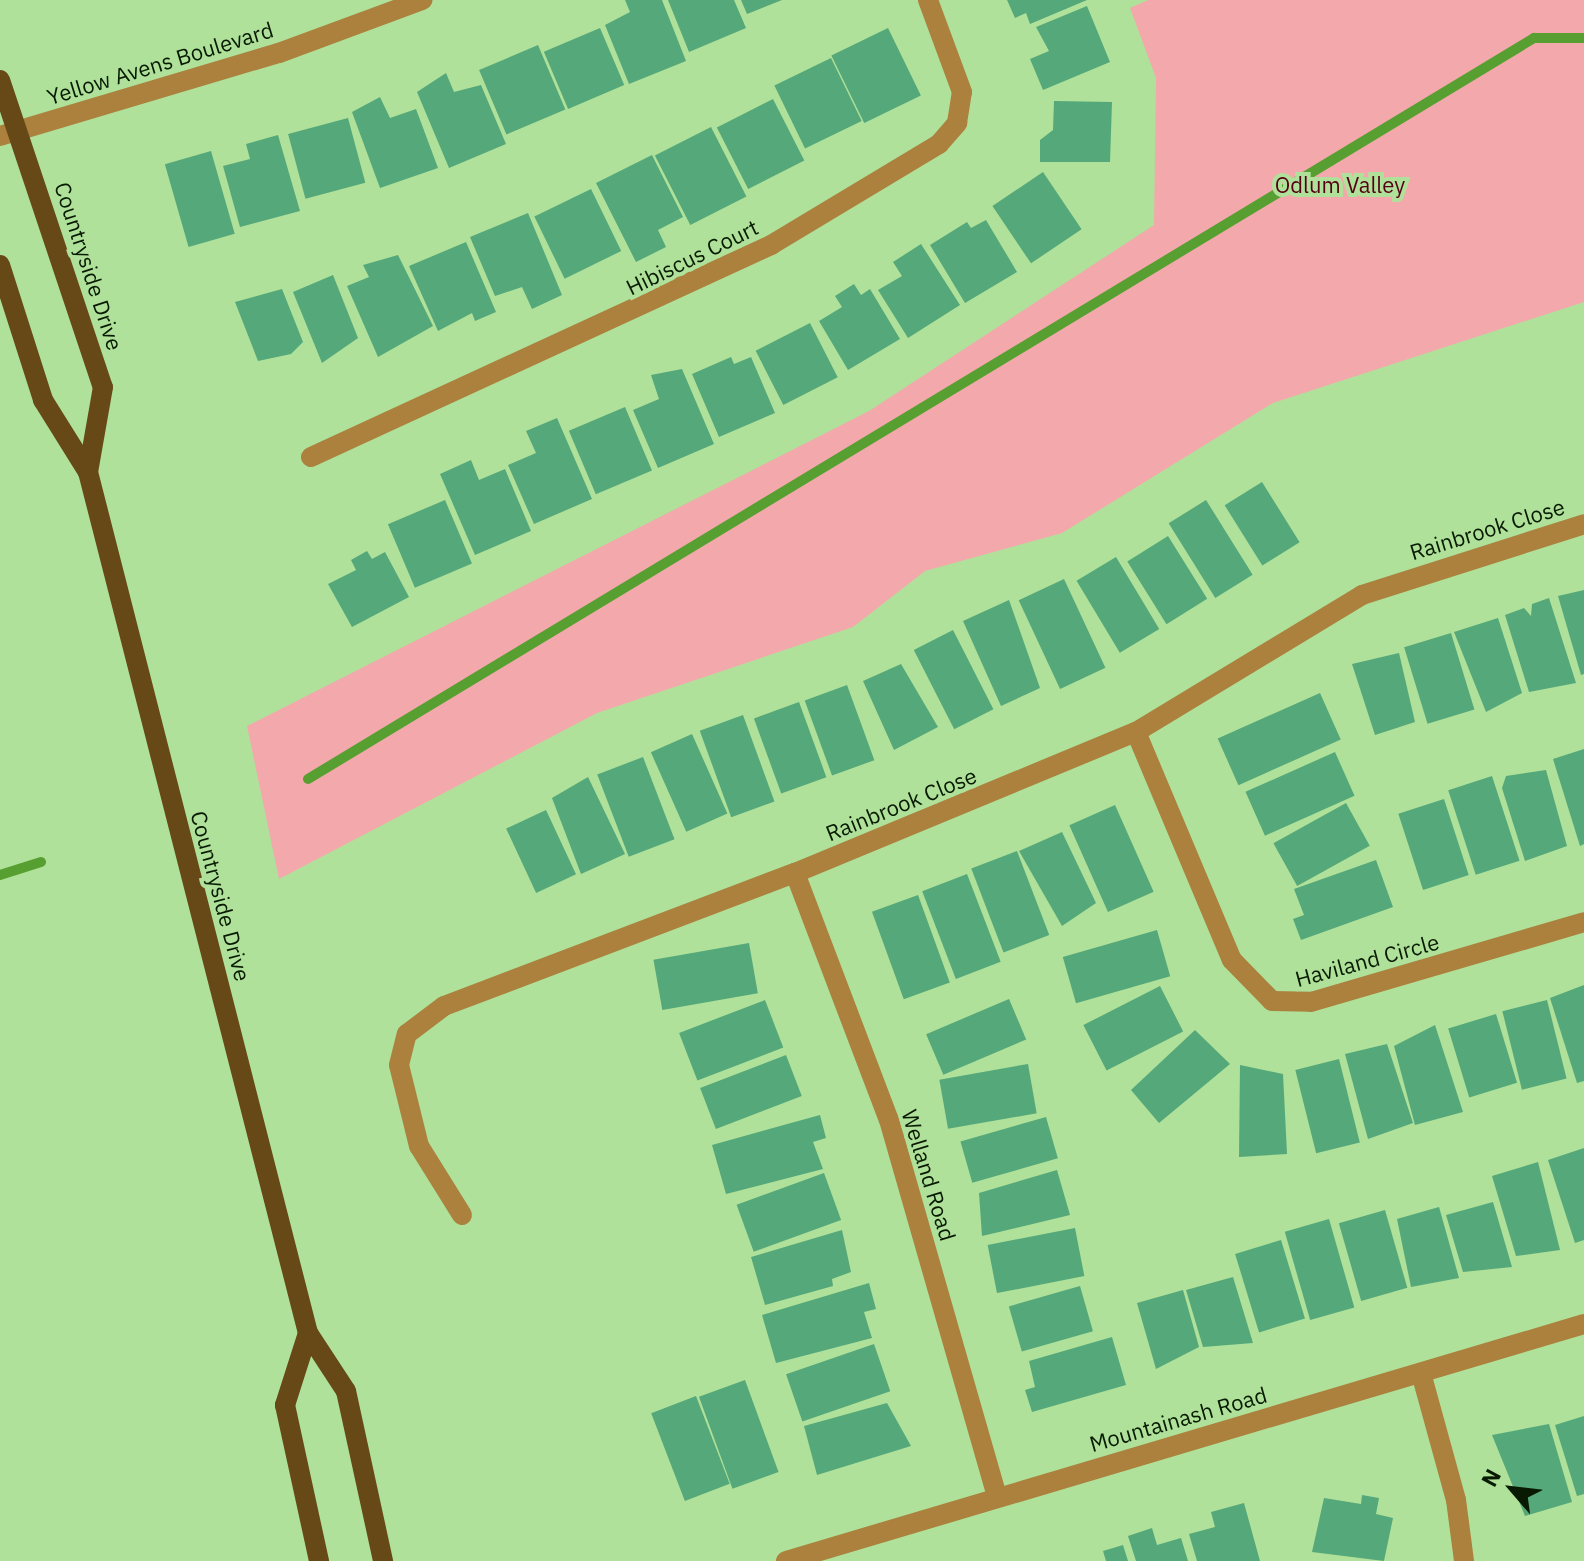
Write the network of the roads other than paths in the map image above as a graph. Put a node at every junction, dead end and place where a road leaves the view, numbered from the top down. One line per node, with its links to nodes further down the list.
1 (422, 0): 4 (street, Yellow Avens Boulevard)
2 (928, 0): 6 (street, Hibiscus Court)
3 (0, 80): 4 (main road, Countryside Drive)
4 (9, 133): 7 (main road, Countryside Drive)
5 (0, 265): 7 (main road, Countryside Drive)
6 (311, 457)
7 (88, 472): 14 (main road, Countryside Drive)
8 (1584, 524): 9 (street, Rainbrook Close)
9 (1136, 732): 10 (street, Rainbrook Close); 11 (street, Haviland Circle)
10 (795, 873): 12 (street, Rainbrook Close); 16 (street, Welland Road)
11 (1584, 922)
12 (462, 1215)
13 (1584, 1324): 15 (street, Mountainash Road)
14 (308, 1333): 17 (main road); 18 (main road, Countryside Drive)
15 (1421, 1373): 16 (street, Mountainash Road); 20 (street)
16 (997, 1496): 19 (street, Mountainash Road)
17 (319, 1561)
18 (383, 1561)
19 (786, 1561)
20 (1464, 1561)

